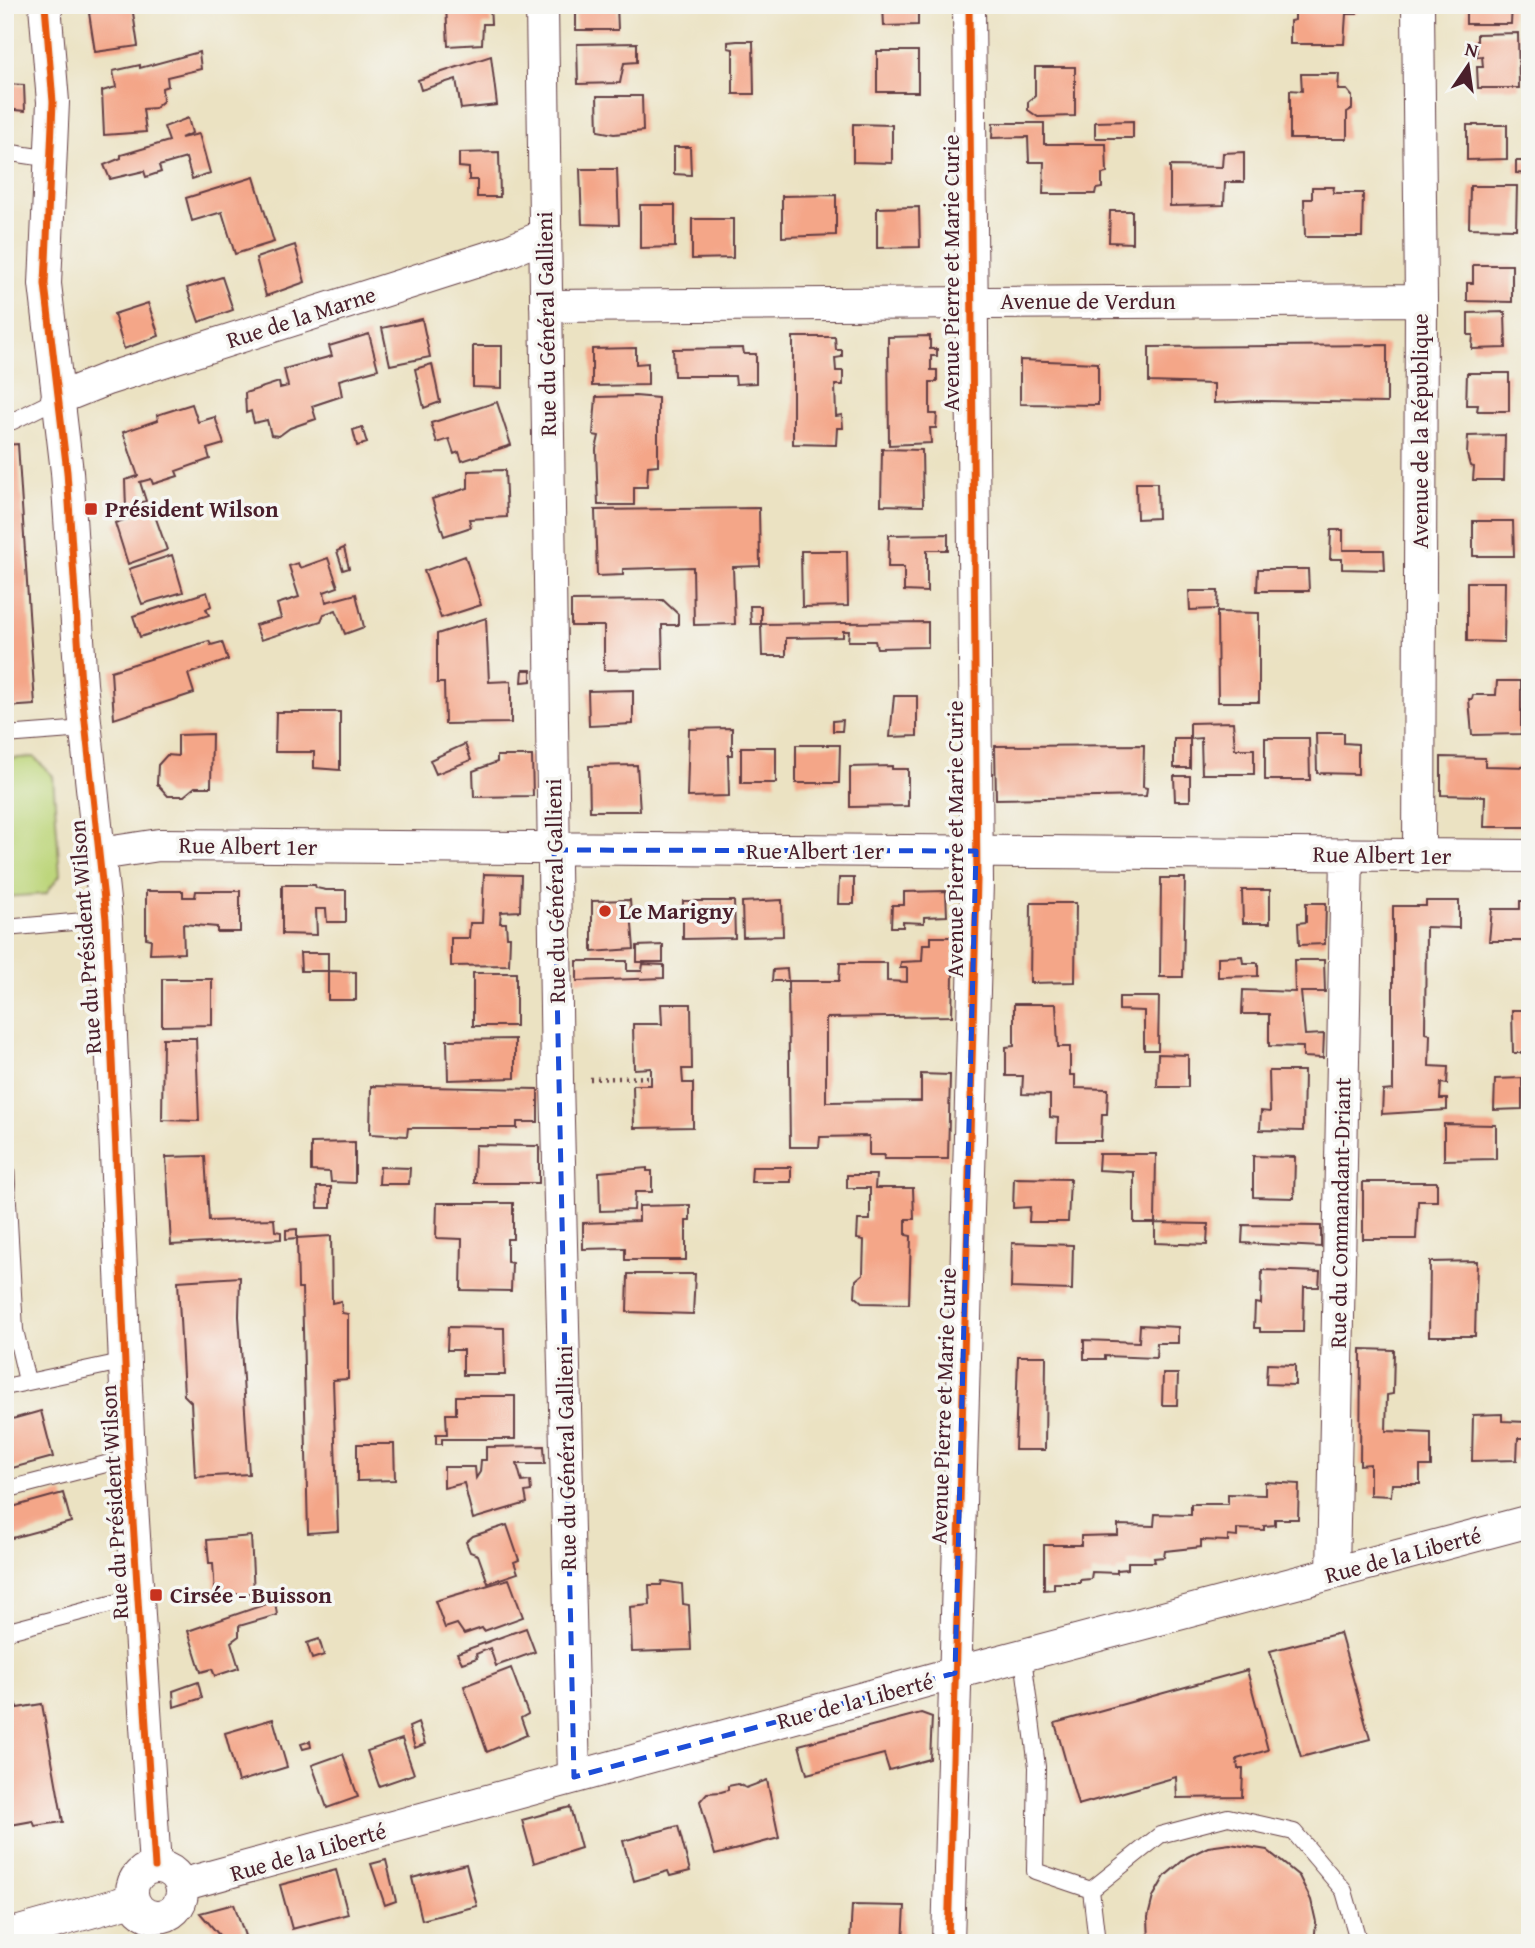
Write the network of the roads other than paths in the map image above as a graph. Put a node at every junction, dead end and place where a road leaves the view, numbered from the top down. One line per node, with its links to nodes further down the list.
1 (45, 5): 6 (street, Rue du Président Wilson)
2 (542, 5): 7 (street, Rue du Général Gallieni)
3 (969, 5): 9 (street, Avenue Pierre et Marie Curie)
4 (1418, 5): 8 (street, Avenue de la République)
5 (5, 152): 6 (lane)
6 (52, 159): 11 (street, Rue du Président Wilson)
7 (545, 235): 10 (street, Rue du Général Gallieni); 11 (street, Rue de la Marne)
8 (1421, 300): 9 (street, Avenue de Verdun); 19 (street, Avenue de la République)
9 (971, 301): 10 (street, Avenue de Verdun); 16 (street, Avenue Pierre et Marie Curie)
10 (546, 306): 15 (street, Rue du Général Gallieni)
11 (57, 399): 12 (lane); 13 (street, Rue du Président Wilson)
12 (5, 421)
13 (85, 729): 14 (lane); 17 (street, Rue du Président Wilson)
14 (5, 734)
15 (554, 850): 16 (street, Rue Albert 1er); 17 (street, Rue Albert 1er); 35 (street, Rue du Général Gallieni)
16 (976, 851): 18 (street, Rue Albert 1er); 34 (street, Avenue Pierre et Marie Curie)
17 (100, 854): 21 (street, Rue du Président Wilson)
18 (1348, 854): 19 (street, Rue Albert 1er); 30 (street, Rue du Commandant-Driant)
19 (1419, 856): 20 (street, Rue Albert 1er)
20 (1530, 856)
21 (106, 919): 22 (lane); 24 (street, Rue du Président Wilson)
22 (5, 929)
23 (5, 1148): 25 (lane)
24 (126, 1361): 25 (lane); 27 (street, Rue du Président Wilson)
25 (27, 1381): 26 (lane)
26 (5, 1387)
27 (130, 1458): 28 (lane); 31 (street, Rue du Président Wilson)
28 (5, 1490)
29 (1530, 1521): 30 (street, Rue de la Liberté)
30 (1334, 1573): 33 (street, Rue de la Liberté)
31 (137, 1597): 32 (lane); 36 (street, Rue du Président Wilson)
32 (5, 1632)
33 (1023, 1657): 34 (street, Rue de la Liberté); 38 (lane)
34 (955, 1673): 35 (street, Rue de la Liberté); 42 (street, Avenue Pierre et Marie Curie)
35 (574, 1777): 37 (street, Rue de la Liberté)
36 (155, 1867): 37 (street); 39 (street)
37 (181, 1885): 40 (street)
38 (1091, 1890): 43 (lane); 44 (lane)
39 (132, 1900): 40 (street); 41 (street)
40 (164, 1930)
41 (5, 1936)
42 (948, 1943)
43 (1097, 1943)
44 (1359, 1943)

